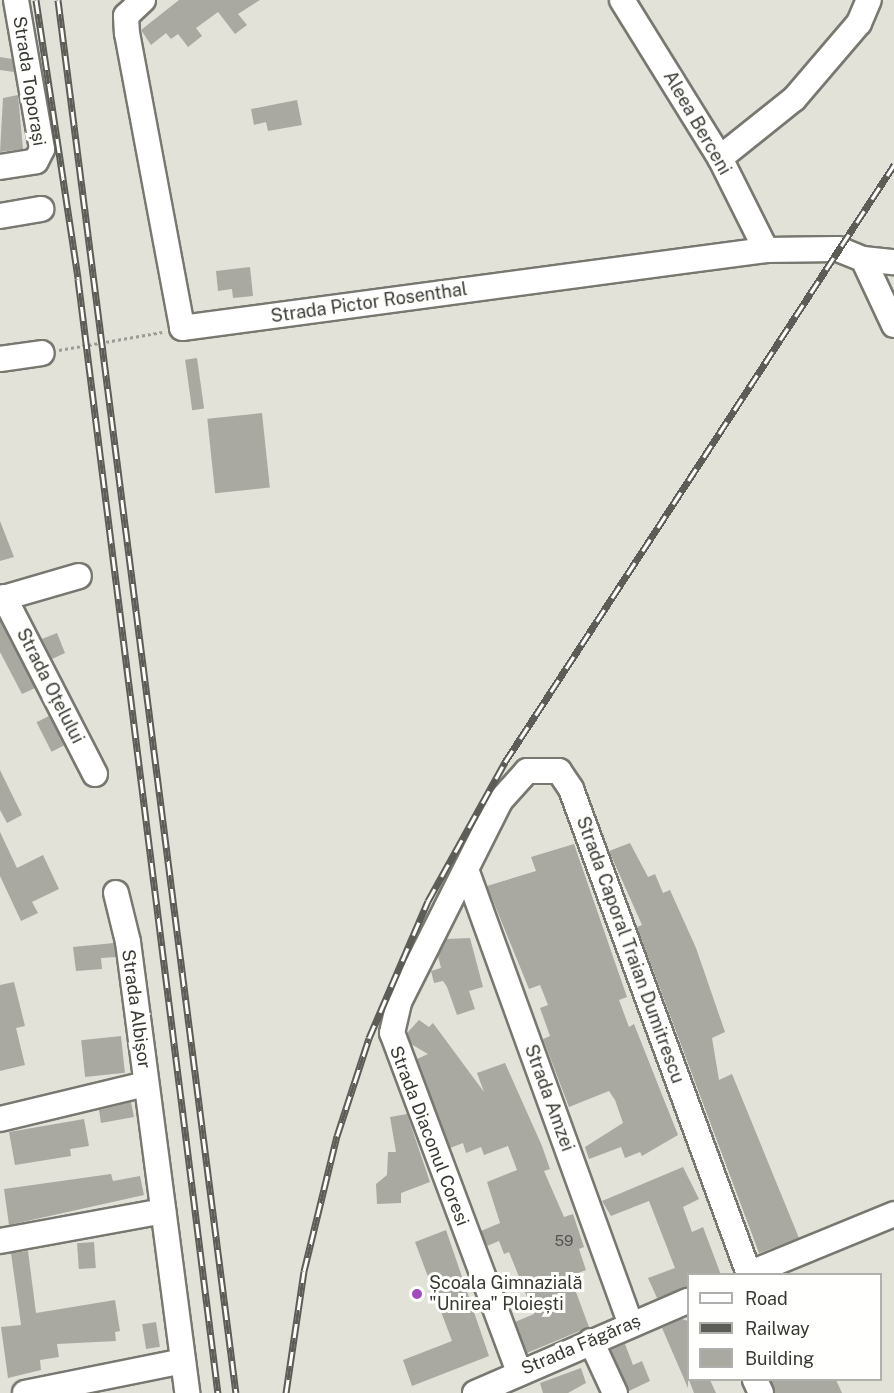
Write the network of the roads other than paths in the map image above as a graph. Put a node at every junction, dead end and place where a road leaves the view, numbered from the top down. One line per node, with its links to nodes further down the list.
1 (16, 0): 7 (street, Strada Toporași)
2 (143, 0): 5 (street)
3 (622, 0): 6 (street, Aleea Berceni)
4 (869, 0): 6 (street)
5 (123, 8): 10 (street, Strada Pictor Rosenthal)
6 (720, 158): 10 (street, Aleea Berceni)
7 (0, 167)
8 (41, 209): 9 (street)
9 (0, 216)
10 (766, 250): 11 (street, Strada Pictor Rosenthal)
11 (863, 260): 12 (street, Strada Pictor Rosenthal); 13 (street)
12 (894, 262)
13 (894, 324)
14 (42, 353): 15 (street)
15 (0, 359)
16 (79, 576): 17 (street)
17 (2, 598): 18 (street, Strada Oțelului)
18 (95, 774)
19 (467, 872): 26 (street, Strada Caporal Traian Dumitrescu); 29 (street, Strada Amzei); 32 (street, Strada Diaconul Coresi)
20 (116, 893): 21 (street, Strada Albișor)
21 (146, 1084): 22 (street, Strada Albișor); 23 (street)
22 (0, 1119)
23 (163, 1211): 25 (street); 31 (street)
24 (894, 1214): 27 (street)
25 (0, 1241)
26 (748, 1273)
27 (750, 1273)
28 (687, 1301): 29 (street, Strada Făgăraș)
29 (631, 1324): 30 (street, Strada Făgăraș)
30 (591, 1341): 32 (street, Strada Făgăraș); 36 (street)
31 (183, 1361): 33 (street); 34 (street)
32 (519, 1372): 35 (street, Strada Făgăraș)
33 (26, 1393)
34 (187, 1393)
35 (475, 1393)
36 (615, 1393)

